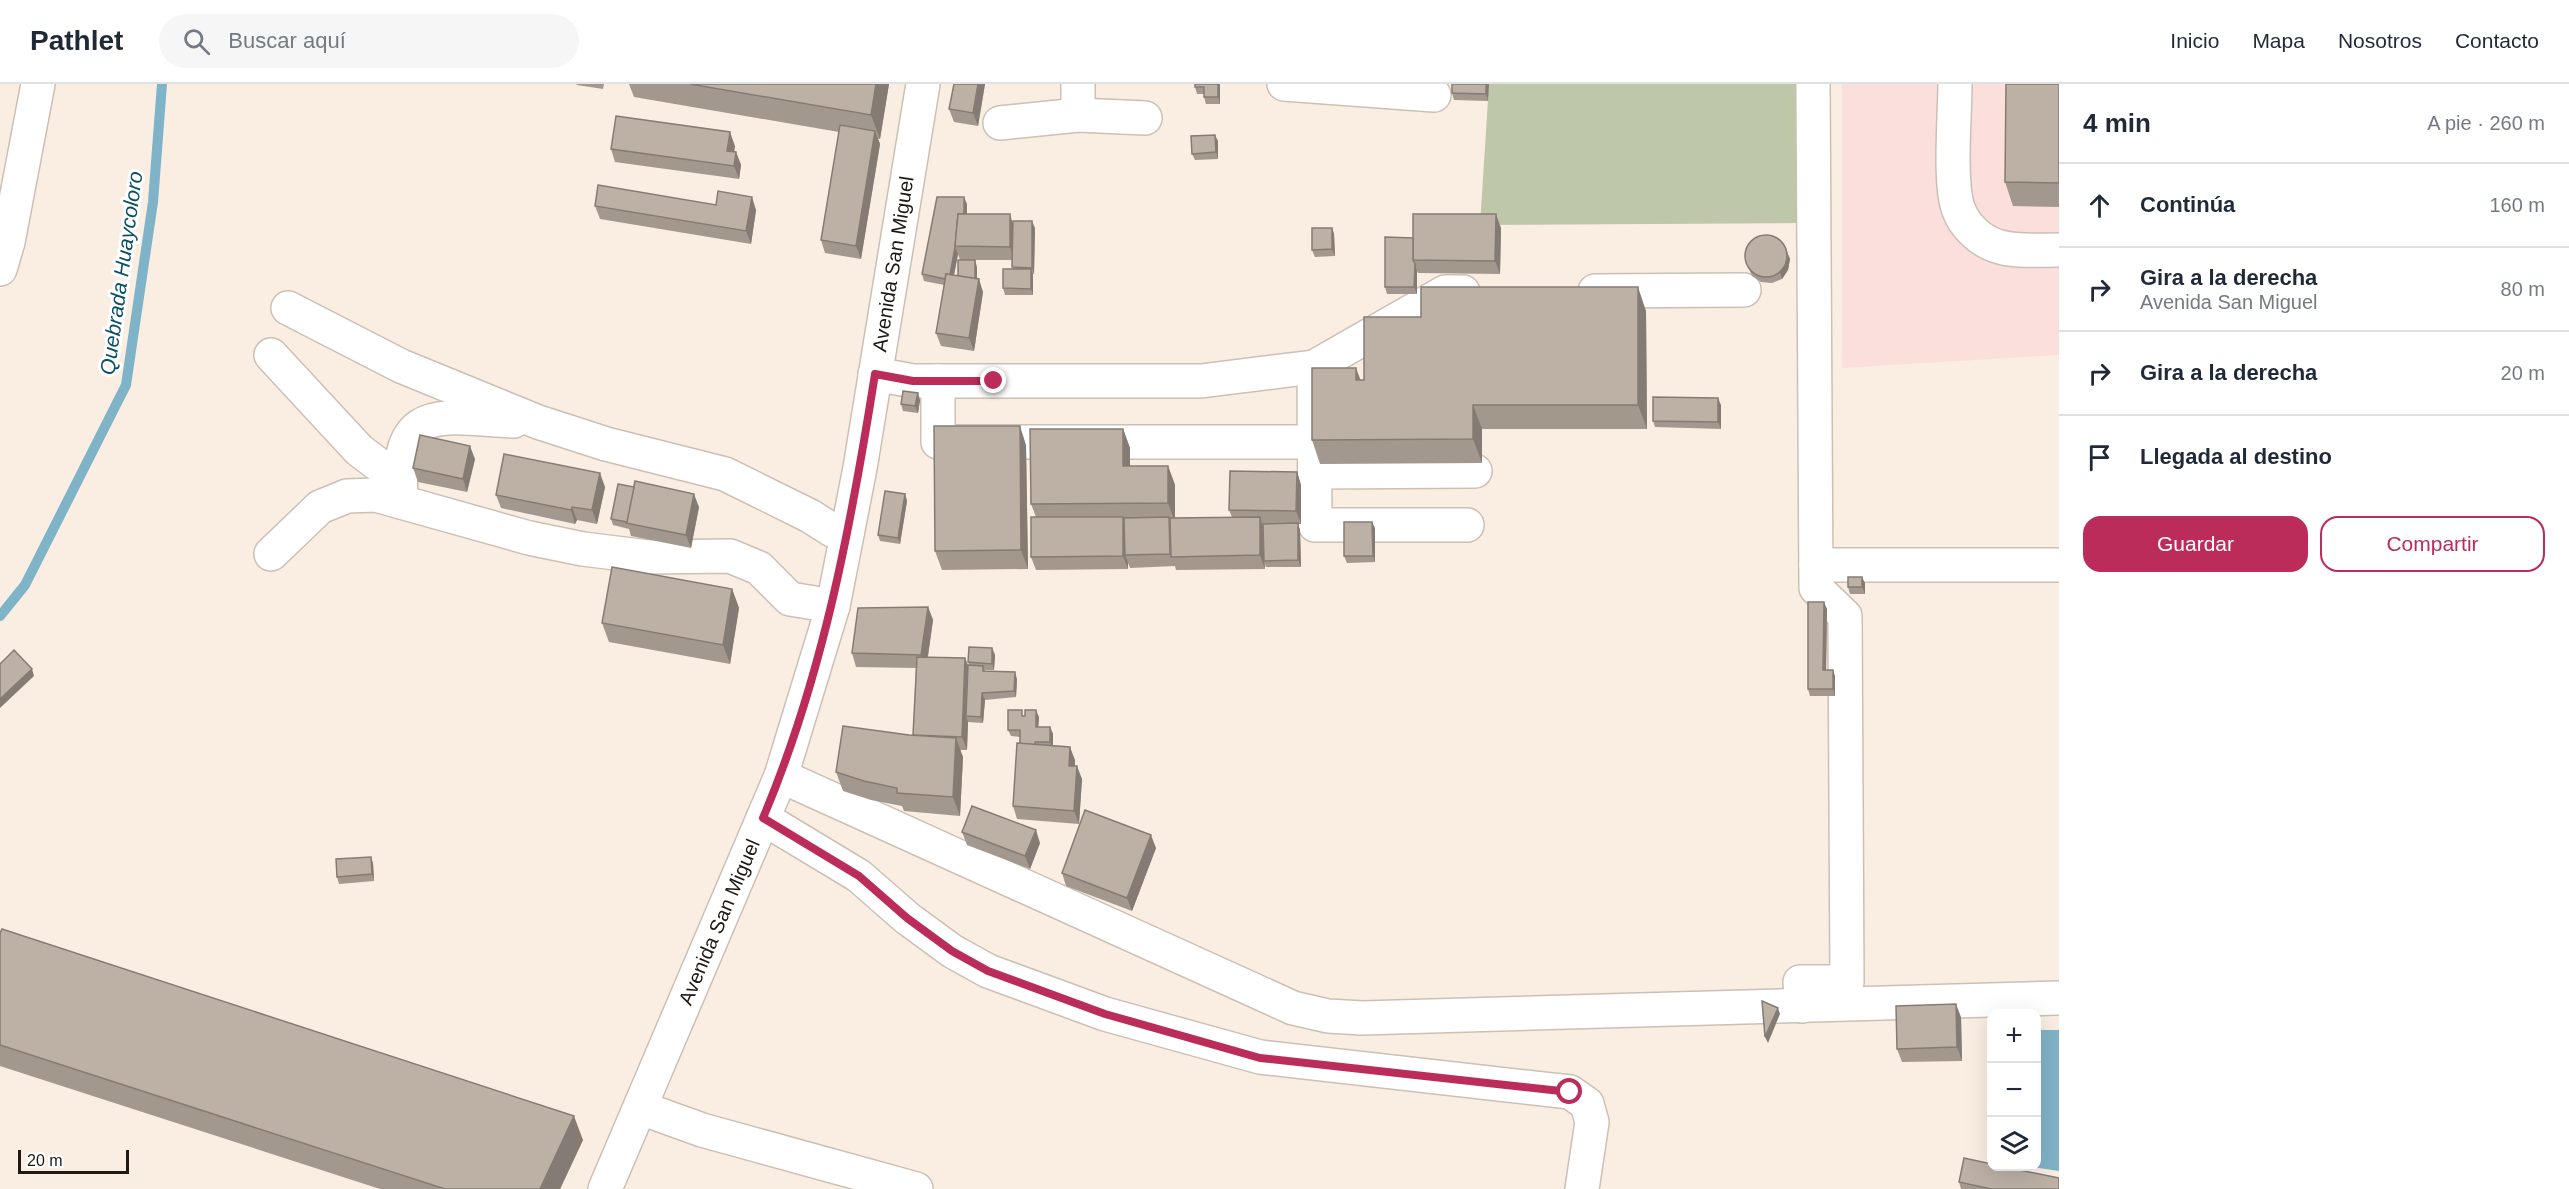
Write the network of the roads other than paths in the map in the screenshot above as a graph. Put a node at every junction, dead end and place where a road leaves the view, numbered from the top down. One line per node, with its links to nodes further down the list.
1 (38, 84): 11 (street)
2 (923, 84): 18 (street, Avenida San Miguel)
3 (1284, 84): 6 (street)
4 (1814, 84): 27 (street)
5 (1955, 84): 10 (street)
6 (1434, 95)
7 (1078, 99): 8 (street); 9 (street)
8 (1145, 118)
9 (1000, 123)
10 (2059, 250)
11 (0, 269)
12 (1744, 290): 14 (street)
13 (1493, 291): 17 (street)
14 (1565, 291)
15 (288, 308): 20 (street)
16 (271, 355): 23 (street)
17 (1314, 367): 19 (street); 21 (street)
18 (875, 374): 19 (street); 25 (street, Avenida San Miguel)
19 (938, 381): 21 (street)
20 (538, 422): 23 (street); 25 (street)
21 (1314, 457): 22 (street); 24 (street)
22 (1475, 471)
23 (400, 491): 26 (street); 29 (street)
24 (1467, 525)
25 (847, 533): 29 (street, Avenida San Miguel)
26 (271, 554)
27 (1816, 565): 28 (street); 33 (street)
28 (2059, 565)
29 (833, 606): 30 (street, Avenida San Miguel)
30 (781, 776): 31 (street, Avenida San Miguel); 33 (street)
31 (763, 818): 34 (street, Avenida San Miguel); 37 (street)
32 (2059, 998): 33 (street)
33 (1802, 1006)
34 (641, 1108): 35 (street, Avenida San Miguel); 36 (street)
35 (605, 1189)
36 (916, 1189)
37 (1582, 1189)

